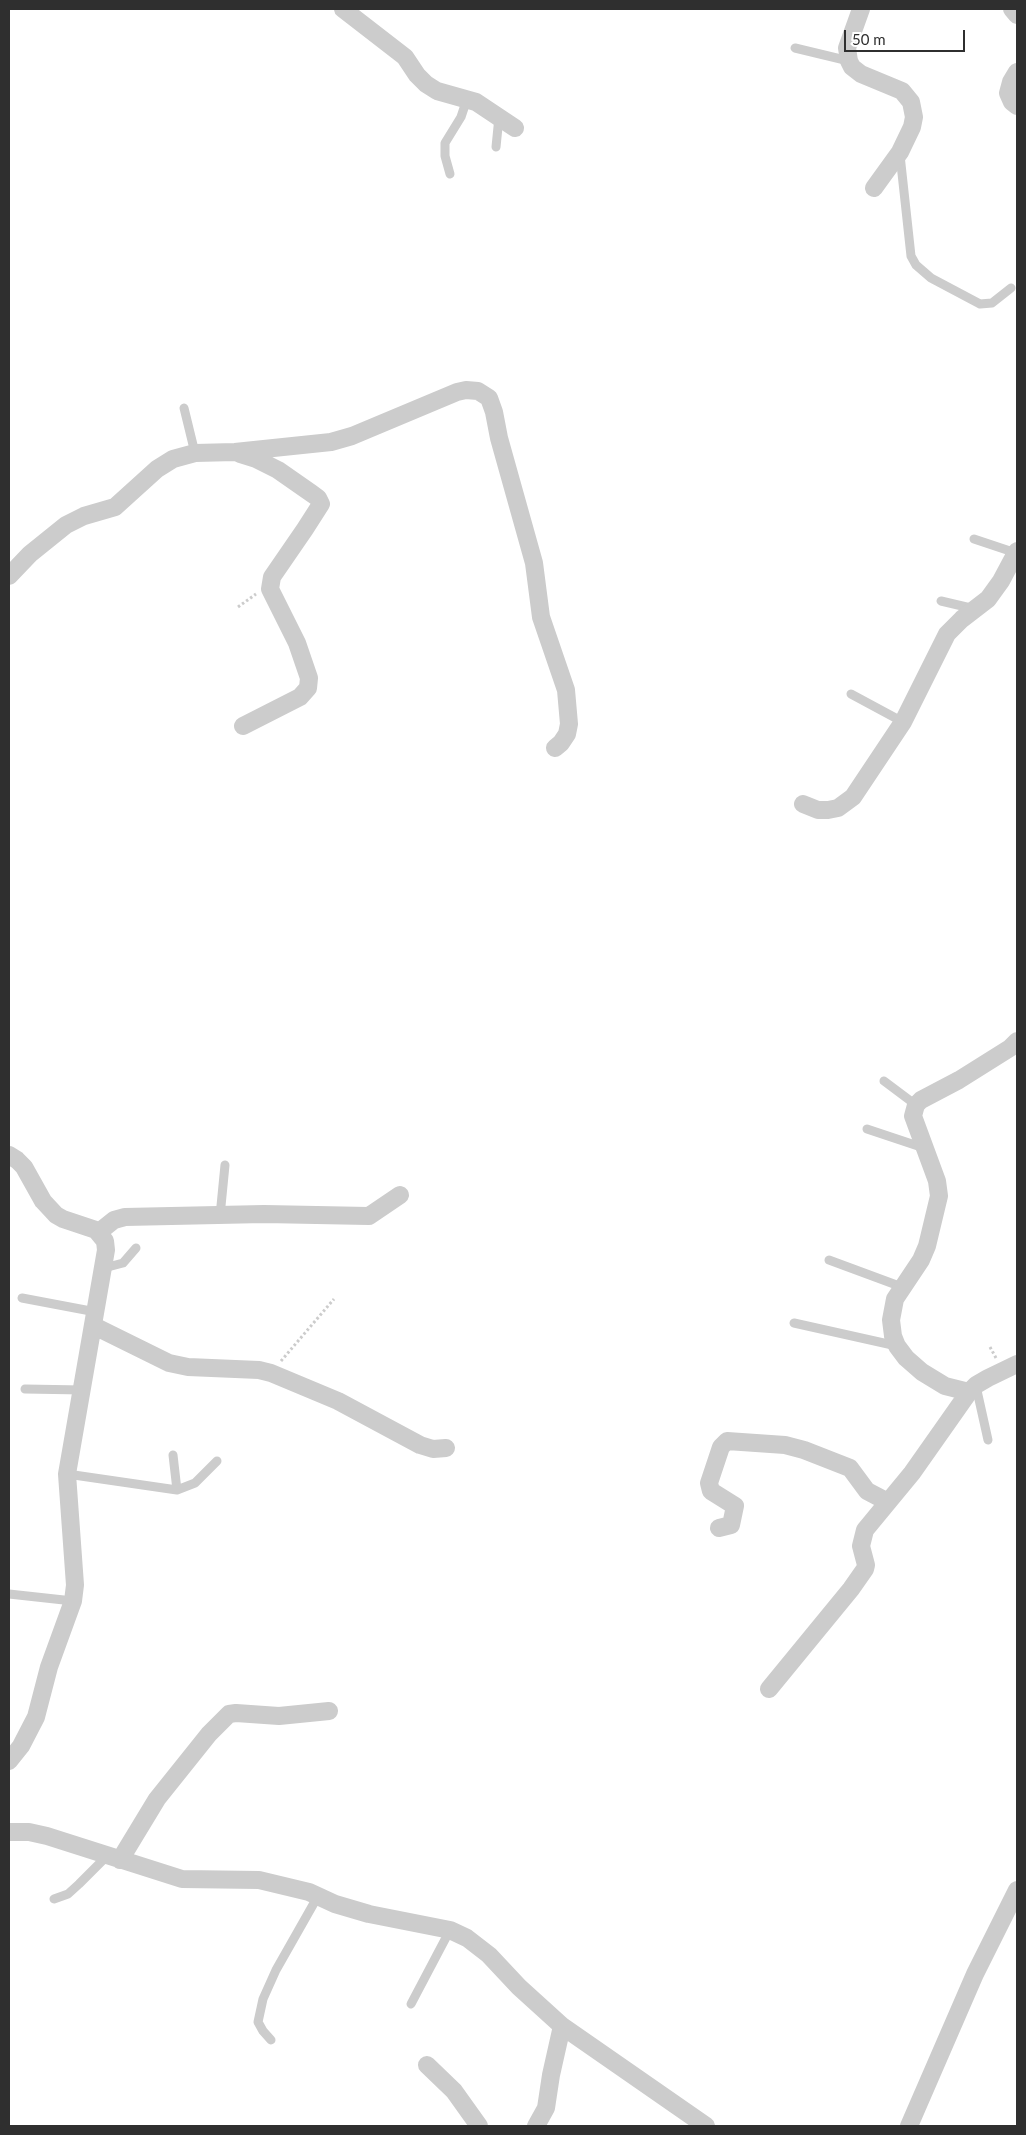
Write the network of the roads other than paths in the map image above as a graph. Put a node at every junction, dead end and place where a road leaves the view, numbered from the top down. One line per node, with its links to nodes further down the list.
1 (343, 9): 8 (street)
2 (861, 9): 6 (street)
3 (1012, 9): 4 (street)
4 (1017, 15)
5 (795, 48): 6 (lane)
6 (849, 61): 13 (street)
7 (1017, 72): 9 (street)
8 (465, 98): 10 (street); 14 (lane)
9 (1017, 106)
10 (499, 117): 11 (street); 12 (lane)
11 (515, 128)
12 (496, 147)
13 (900, 152): 15 (street); 16 (lane)
14 (450, 174)
15 (874, 188)
16 (1010, 288)
17 (184, 408): 19 (lane)
18 (235, 452): 19 (street); 27 (street); 28 (street)
19 (195, 453): 22 (street)
20 (974, 539): 21 (lane)
21 (1017, 552): 24 (street)
22 (9, 576)
23 (941, 601): 24 (lane)
24 (976, 609): 26 (street)
25 (852, 694): 26 (lane)
26 (903, 722): 29 (street)
27 (243, 726)
28 (555, 748)
29 (803, 804)
30 (1017, 1041): 32 (street)
31 (884, 1081): 32 (lane)
32 (916, 1105): 34 (street)
33 (867, 1129): 34 (lane)
34 (924, 1148): 43 (street)
35 (9, 1156): 39 (street)
36 (225, 1165): 38 (lane)
37 (400, 1195): 38 (street)
38 (220, 1216): 39 (street)
39 (98, 1232): 42 (street)
40 (136, 1248): 42 (lane)
41 (829, 1260): 43 (lane)
42 (104, 1268): 45 (street)
43 (902, 1287): 47 (street)
44 (22, 1298): 45 (lane)
45 (95, 1319): 51 (street); 53 (street)
46 (794, 1323): 47 (lane)
47 (896, 1346): 50 (street)
48 (1017, 1364): 50 (street)
49 (24, 1389): 51 (lane)
50 (973, 1389): 52 (lane); 58 (street)
51 (83, 1390): 56 (street)
52 (988, 1440)
53 (446, 1448)
54 (173, 1455): 57 (lane)
55 (217, 1461): 57 (lane)
56 (67, 1474): 57 (lane); 61 (street)
57 (177, 1490)
58 (888, 1502): 59 (street); 62 (street)
59 (720, 1528)
60 (9, 1594): 61 (lane)
61 (73, 1601): 64 (street)
62 (769, 1689)
63 (329, 1712): 66 (street)
64 (9, 1761)
65 (9, 1832): 66 (street)
66 (113, 1858): 68 (street); 69 (lane)
67 (1017, 1890): 78 (street)
68 (318, 1896): 70 (street); 73 (lane)
69 (54, 1900)
70 (450, 1930): 71 (lane); 72 (street)
71 (411, 2004)
72 (562, 2026): 76 (street); 77 (street)
73 (271, 2040)
74 (427, 2065): 75 (street)
75 (478, 2126)
76 (536, 2126)
77 (706, 2126)
78 (910, 2126)

